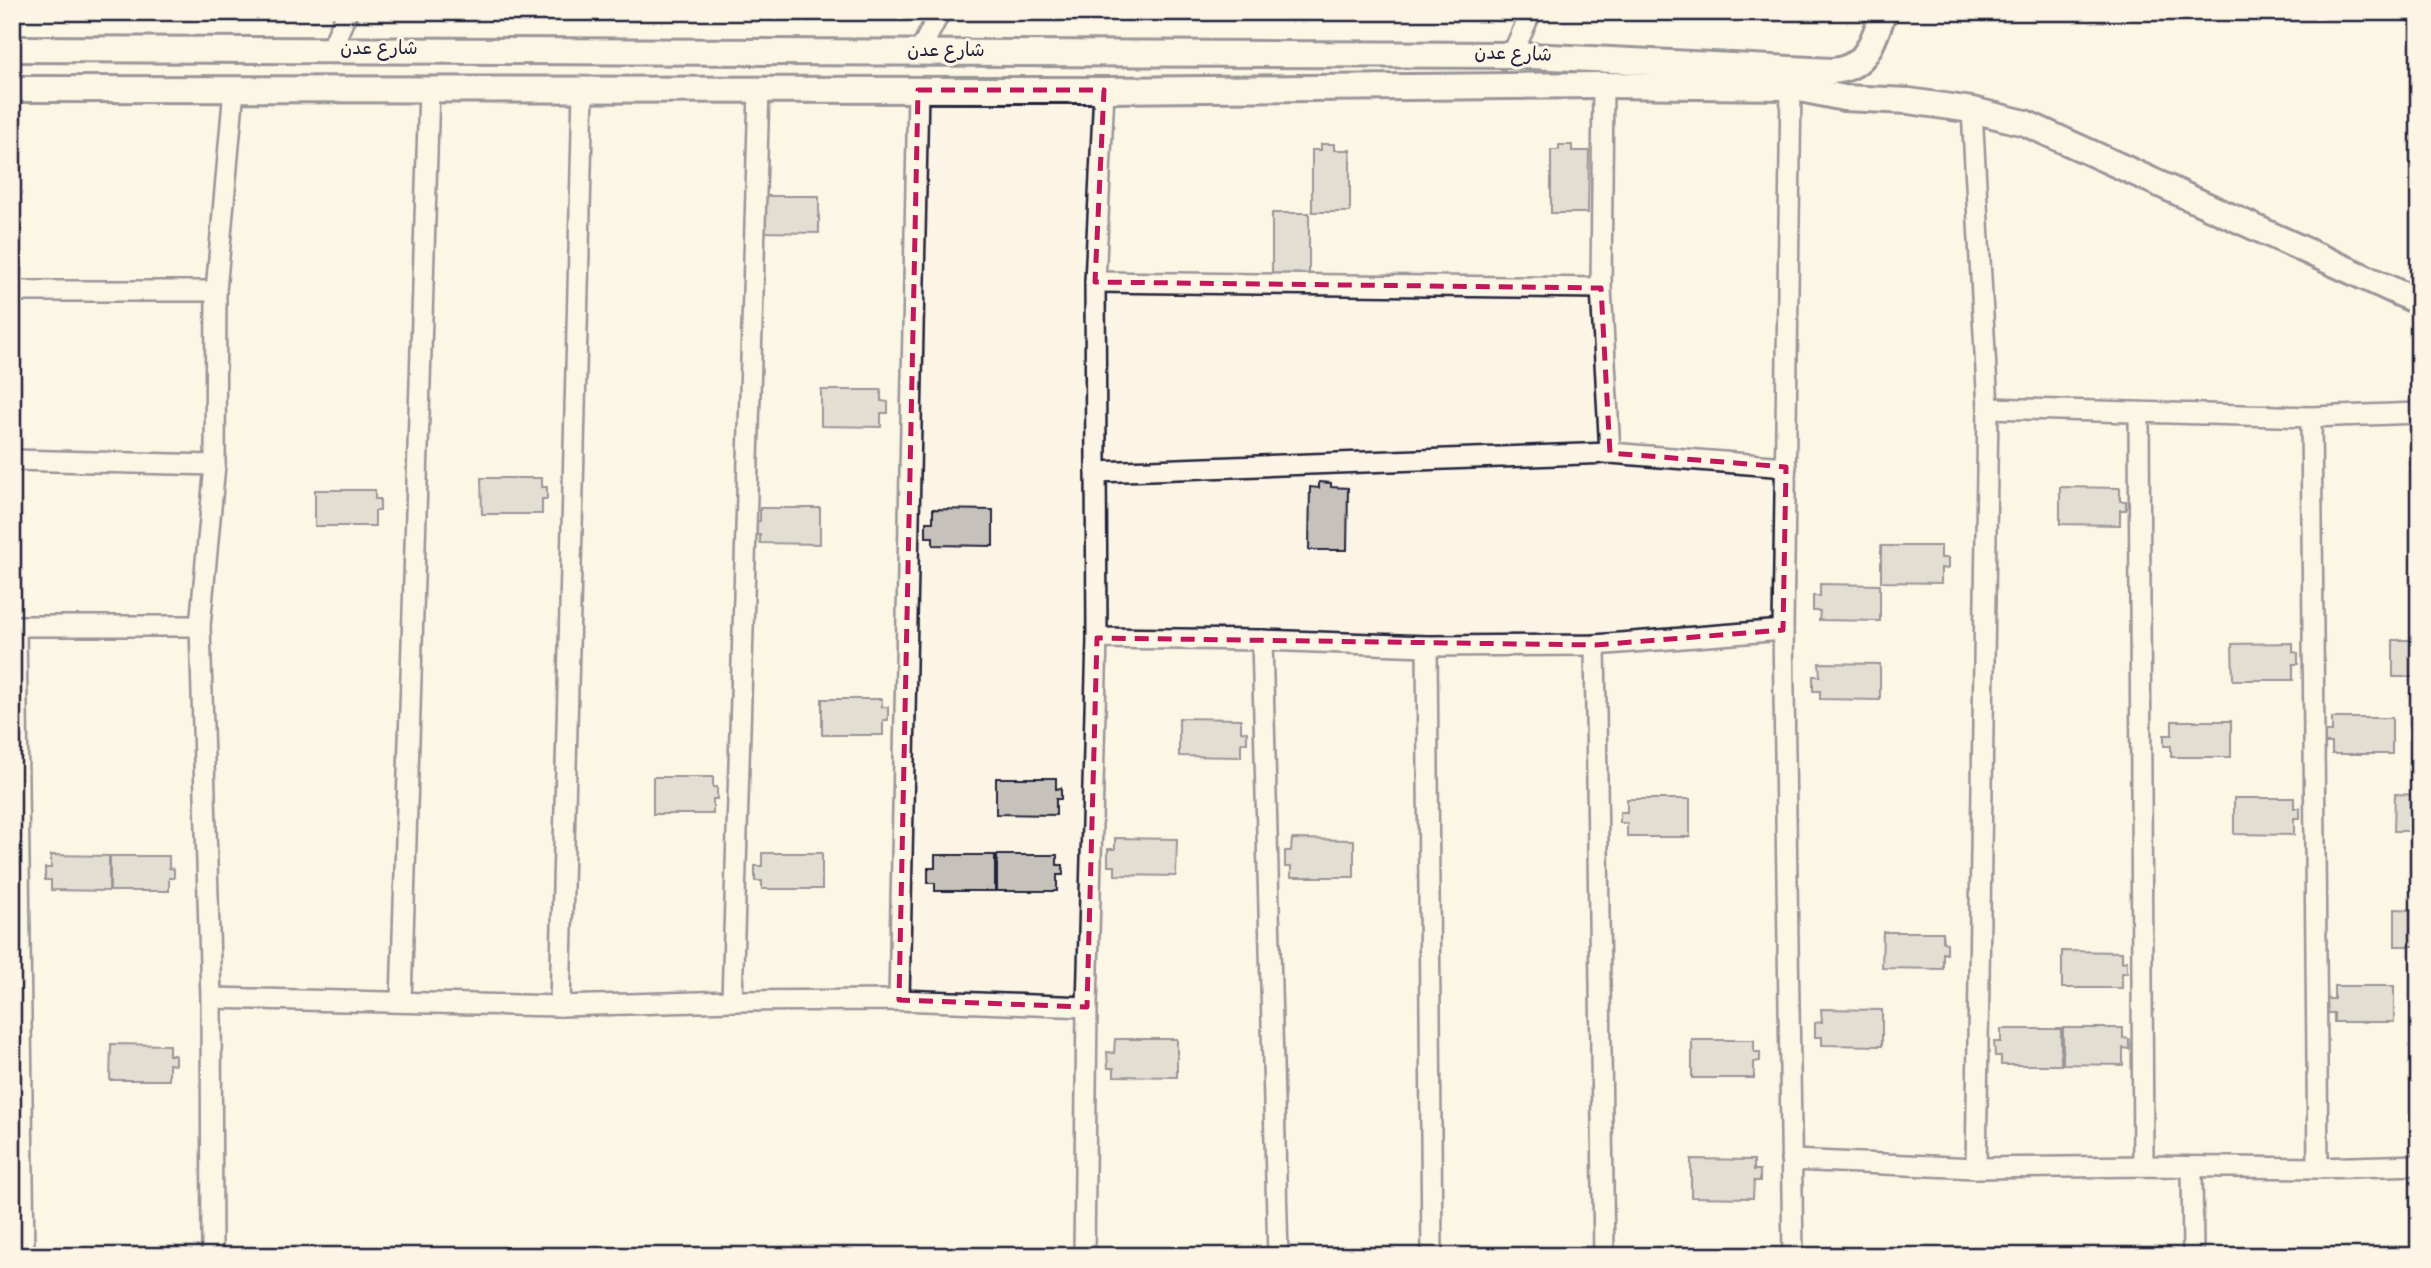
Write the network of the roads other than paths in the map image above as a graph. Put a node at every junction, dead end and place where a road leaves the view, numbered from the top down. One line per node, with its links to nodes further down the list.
1 (347, 12): 6 (street)
2 (940, 12): 7 (street)
3 (1531, 12): 9 (street)
4 (1884, 12): 9 (street, شارع عدن)
5 (20, 49): 6 (street, شارع عدن); 13 (street)
6 (331, 50): 7 (street, شارع عدن)
7 (920, 51): 8 (street, شارع عدن)
8 (1041, 52): 9 (street, شارع عدن); 19 (street)
9 (1512, 55)
10 (1603, 85): 11 (street, شارع عدن); 20 (street, شارع عدن); 23 (street)
11 (1791, 87): 21 (street, شارع عدن); 34 (street)
12 (12, 89): 13 (street, شارع عدن)
13 (46, 89): 14 (street, شارع عدن)
14 (234, 89): 15 (street, شارع عدن); 25 (street)
15 (429, 89): 16 (street, شارع عدن); 46 (street)
16 (583, 90): 17 (street, شارع عدن); 47 (street)
17 (759, 90): 18 (street, شارع عدن); 45 (street)
18 (918, 90): 19 (street, شارع عدن); 44 (street)
19 (1057, 90): 20 (street, شارع عدن)
20 (1104, 90): 22 (street)
21 (1972, 110): 26 (street, شارع عدن); 27 (street)
22 (1094, 282): 23 (street); 35 (street)
23 (1601, 288): 31 (street)
24 (12, 291): 25 (street)
25 (216, 291): 33 (street)
26 (2419, 302)
27 (1987, 408): 28 (street); 52 (street)
28 (2139, 413): 30 (street); 51 (street)
29 (2419, 413): 30 (street)
30 (2311, 417): 54 (street)
31 (1610, 453): 34 (street); 35 (street)
32 (12, 460): 33 (street)
33 (215, 466): 37 (street)
34 (1786, 467): 38 (street)
35 (1096, 472): 39 (street)
36 (14, 626): 37 (street); 55 (street)
37 (200, 626): 43 (street)
38 (1783, 630): 41 (street); 49 (street)
39 (1097, 638): 40 (street); 48 (street)
40 (1262, 640): 42 (street); 58 (street)
41 (1595, 645): 42 (street); 60 (street)
42 (1427, 646): 59 (street)
43 (211, 998): 46 (street); 56 (street)
44 (899, 1000): 45 (street); 48 (street)
45 (732, 1001): 47 (street)
46 (401, 1002): 47 (street)
47 (560, 1006)
48 (1087, 1007): 57 (street)
49 (1791, 1160): 52 (street); 61 (street)
50 (2419, 1165): 54 (street)
51 (2143, 1166): 52 (street); 53 (street)
52 (1976, 1168)
53 (2192, 1168): 54 (street); 62 (street)
54 (2318, 1168)
55 (24, 1256)
56 (212, 1256)
57 (1084, 1256)
58 (1278, 1256)
59 (1432, 1256)
60 (1604, 1256)
61 (1793, 1256)
62 (2193, 1256)

